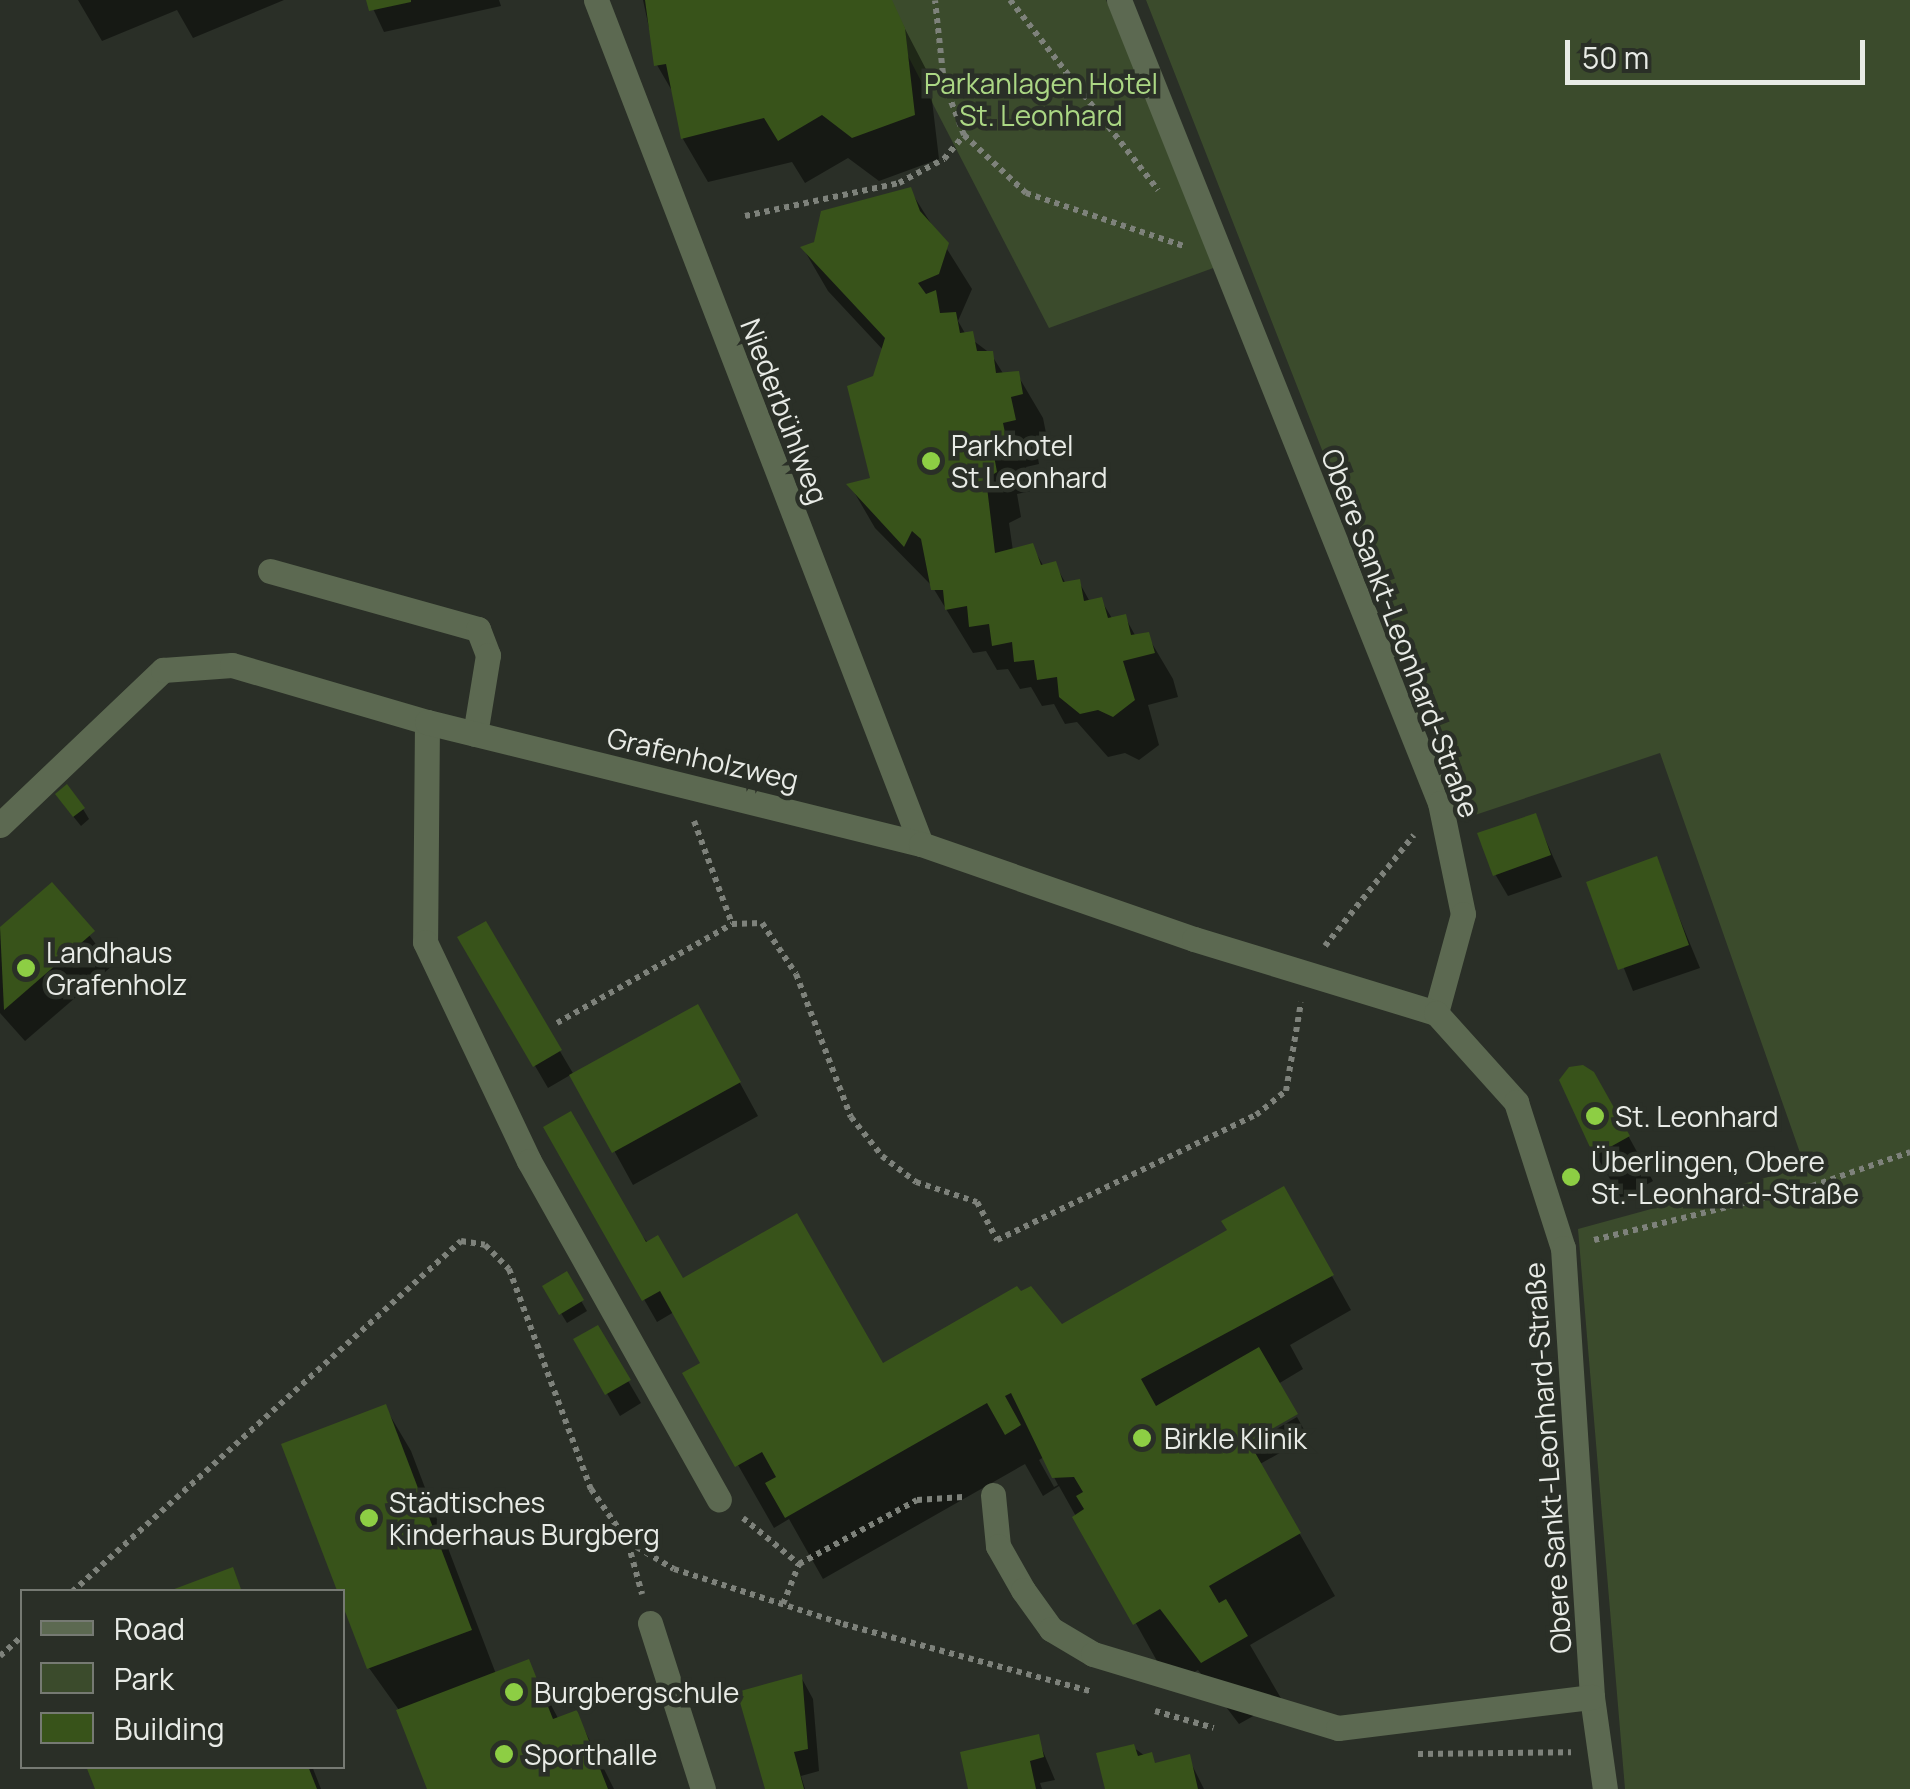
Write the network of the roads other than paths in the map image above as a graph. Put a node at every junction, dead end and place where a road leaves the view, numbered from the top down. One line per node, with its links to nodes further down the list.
1 (596, 0): 7 (street, Niederbühlweg)
2 (1119, 0): 8 (street, Obere Sankt-Leonhard-Straße)
3 (270, 570): 5 (street)
4 (427, 722): 5 (street, Grafenholzweg); 6 (street, Grafenholzweg); 10 (street)
5 (475, 734): 7 (street, Grafenholzweg)
6 (0, 824)
7 (920, 844): 8 (street, Grafenholzweg)
8 (1436, 1013): 12 (street, Obere Sankt-Leonhard-Straße)
9 (992, 1495): 12 (street)
10 (719, 1498)
11 (650, 1623): 13 (street)
12 (1592, 1698): 14 (street, Obere Sankt-Leonhard-Straße)
13 (703, 1789)
14 (1605, 1789)

